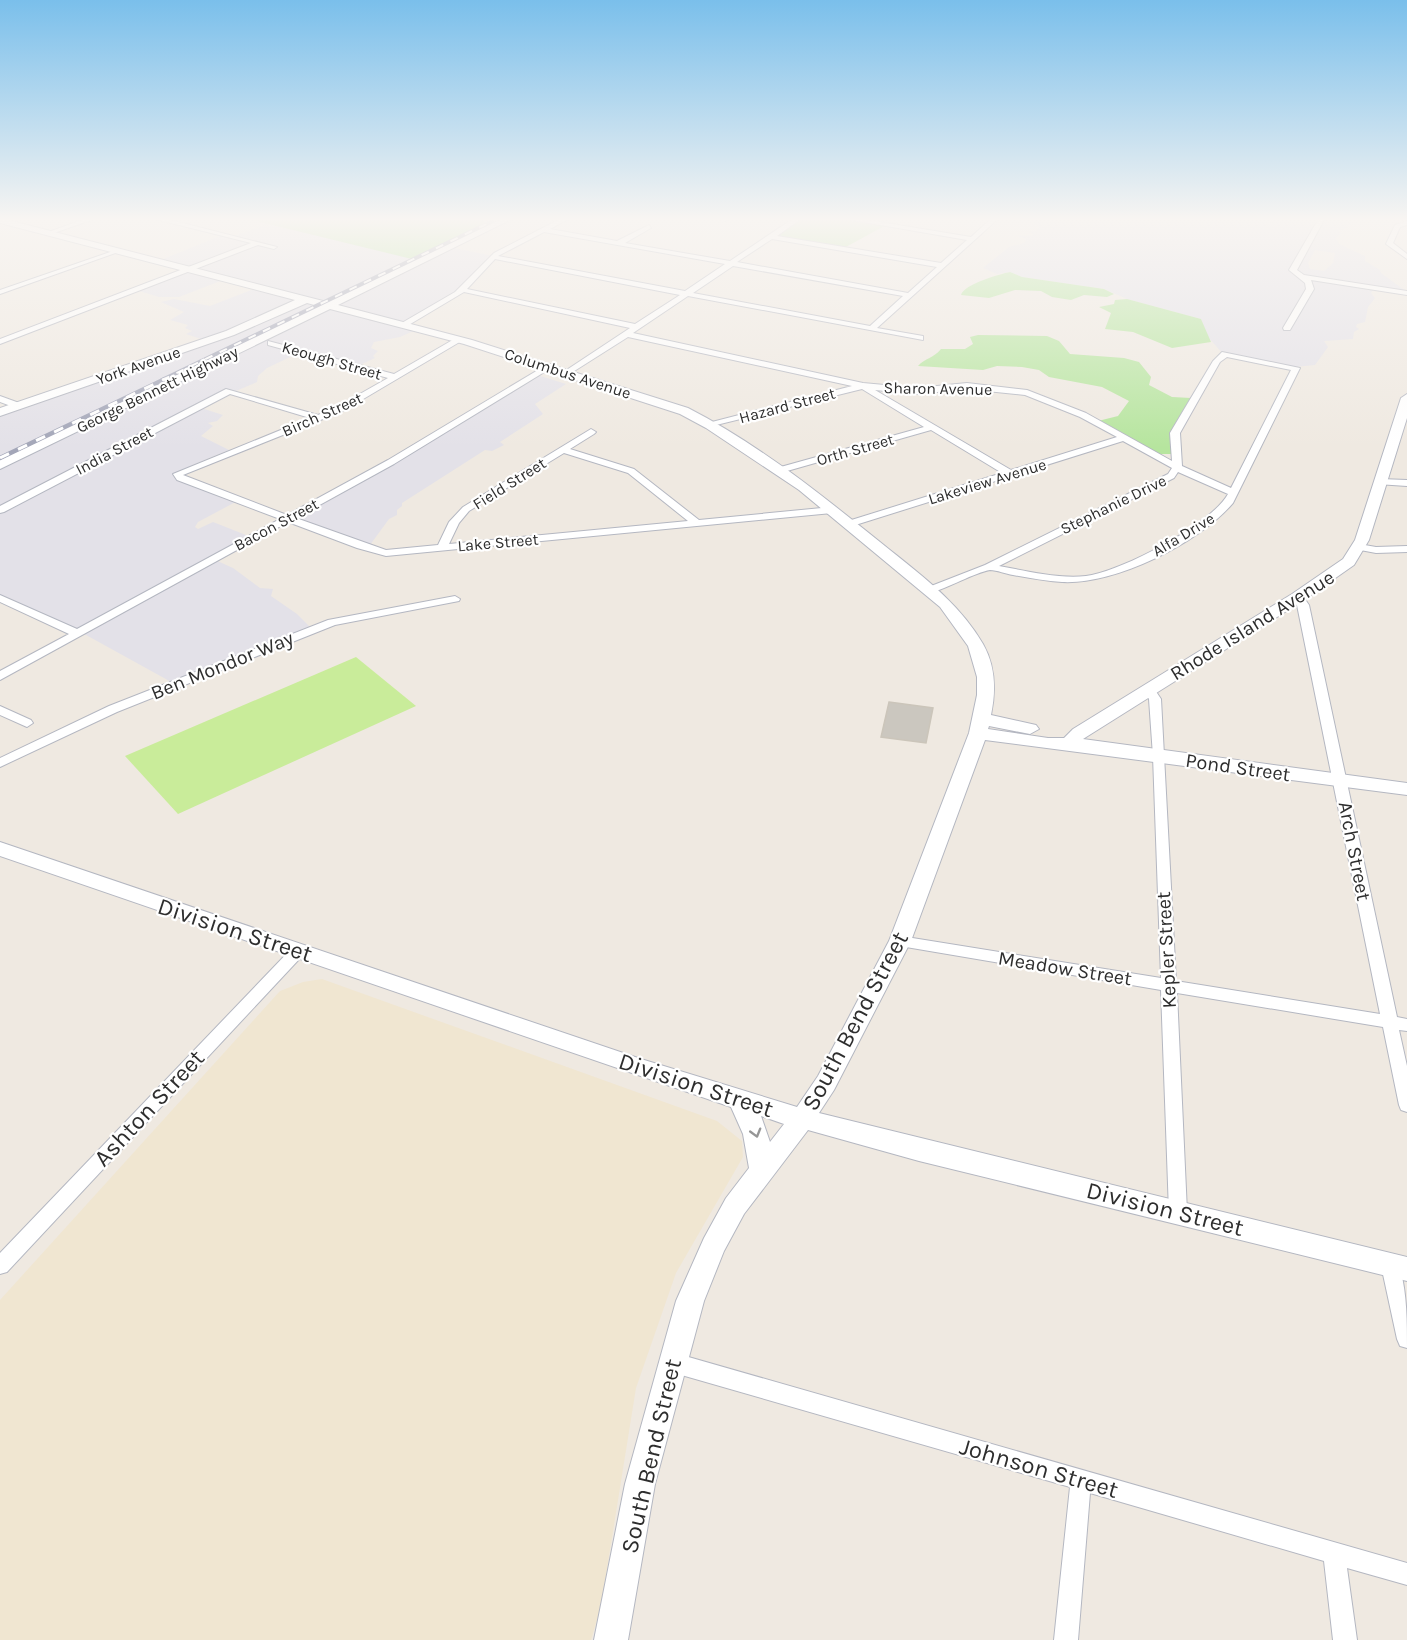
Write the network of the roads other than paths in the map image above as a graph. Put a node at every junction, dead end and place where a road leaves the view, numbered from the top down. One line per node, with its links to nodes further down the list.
1 (687, 294): 13 (street)
2 (123, 295): 19 (street)
3 (289, 295): 10 (street, Columbus Avenue)
4 (350, 295): 11 (street, George Bennett Highway)
5 (455, 295): 12 (street)
6 (484, 295): 13 (street)
7 (690, 295): 15 (street)
8 (909, 295): 15 (street)
9 (1307, 295): 14 (street)
10 (307, 299): 11 (street, Columbus Avenue); 28 (street, York Avenue)
11 (328, 305): 12 (street, Columbus Avenue); 36 (street, George Bennett Highway)
12 (404, 324): 18 (street, Columbus Avenue)
13 (637, 327): 16 (street)
14 (1287, 328)
15 (871, 329): 17 (street)
16 (627, 334): 23 (street); 25 (street, Sharon Avenue)
17 (920, 338)
18 (459, 340): 22 (street, Columbus Avenue); 24 (street, Birch Street)
19 (0, 342)
20 (271, 343): 24 (street, Keough Street)
21 (1225, 354): 37 (street, Stephanie Drive); 43 (street, Alfa Drive)
22 (548, 366): 23 (street, Columbus Avenue); 46 (street, Bacon Street)
23 (568, 373): 31 (street, Columbus Avenue)
24 (394, 377): 30 (street, Birch Street)
25 (863, 386): 31 (street, Hazard Street); 32 (street); 34 (street, Sharon Avenue)
26 (1407, 398): 41 (street, Rhode Island Avenue)
27 (0, 399): 28 (street)
28 (20, 406): 29 (street, York Avenue)
29 (0, 412)
30 (320, 418): 39 (street, Birch Street); 44 (street, India Street)
31 (711, 425): 38 (street, Columbus Avenue)
32 (929, 428): 38 (street, Orth Street); 40 (street)
33 (591, 432): 35 (street, Field Street)
34 (1124, 438): 37 (street, Sharon Avenue); 40 (street, Lakeview Avenue)
35 (562, 449): 47 (street); 50 (street, Field Street)
36 (0, 465)
37 (1177, 467): 43 (street, Sharon Avenue); 52 (street, Stephanie Drive)
38 (780, 470): 45 (street, Columbus Avenue)
39 (178, 474): 46 (street, Lake Street)
40 (1010, 474): 48 (street, Lakeview Avenue)
41 (1380, 482): 42 (street); 49 (street, Rhode Island Avenue)
42 (1407, 483)
43 (1231, 492): 52 (street, Alfa Drive)
44 (0, 510)
45 (832, 510): 47 (street, Lake Street); 48 (street, Columbus Avenue)
46 (287, 518): 50 (street, Lake Street); 57 (street, Bacon Street)
47 (697, 523): 50 (street, Lake Street)
48 (849, 524): 53 (street, Columbus Avenue)
49 (1359, 547): 51 (street); 54 (street, Rhode Island Avenue)
50 (442, 548)
51 (1407, 549)
52 (989, 567): 53 (street, Stephanie Drive)
53 (930, 590): 62 (street, Columbus Avenue)
54 (1298, 597): 59 (street, Rhode Island Avenue); 66 (street, Arch Street)
55 (0, 598): 57 (street)
56 (454, 599): 65 (street, Ben Mondor Way)
57 (78, 634): 58 (street, Bacon Street)
58 (0, 676)
59 (1149, 690): 63 (street, Rhode Island Avenue); 64 (street, Kepler Street)
60 (0, 710): 61 (street)
61 (27, 723)
62 (980, 726): 63 (street, Pond Street); 69 (street, South Bend Street)
63 (1069, 743): 64 (street, Pond Street)
64 (1160, 756): 66 (street, Pond Street); 71 (street, Kepler Street)
65 (0, 763)
66 (1341, 781): 67 (street, Pond Street); 72 (street, Arch Street)
67 (1407, 789)
68 (0, 849): 70 (street, Division Street)
69 (900, 941): 71 (street, Meadow Street); 76 (street, South Bend Street)
70 (299, 950): 74 (street, Division Street); 79 (street, Ashton Street)
71 (1168, 985): 72 (street, Meadow Street); 78 (street, Kepler Street)
72 (1390, 1023): 73 (street, Meadow Street); 75 (street, Arch Street)
73 (1407, 1025)
74 (740, 1100): 76 (street, Division Street); 77 (street, one-way to 77)
75 (1407, 1105)
76 (802, 1119): 77 (street, South Bend Street); 78 (street, Division Street)
77 (762, 1171): 82 (street, South Bend Street)
78 (1178, 1212): 80 (street, Division Street)
79 (0, 1266)
80 (1399, 1267): 81 (street)
81 (1407, 1339)
82 (671, 1362): 83 (street, Johnson Street); 86 (street, South Bend Street)
83 (1081, 1480): 84 (street, Johnson Street); 87 (street)
84 (1334, 1553): 85 (street, Johnson Street); 88 (street)
85 (1407, 1574)
86 (611, 1640)
87 (1066, 1640)
88 (1345, 1640)

